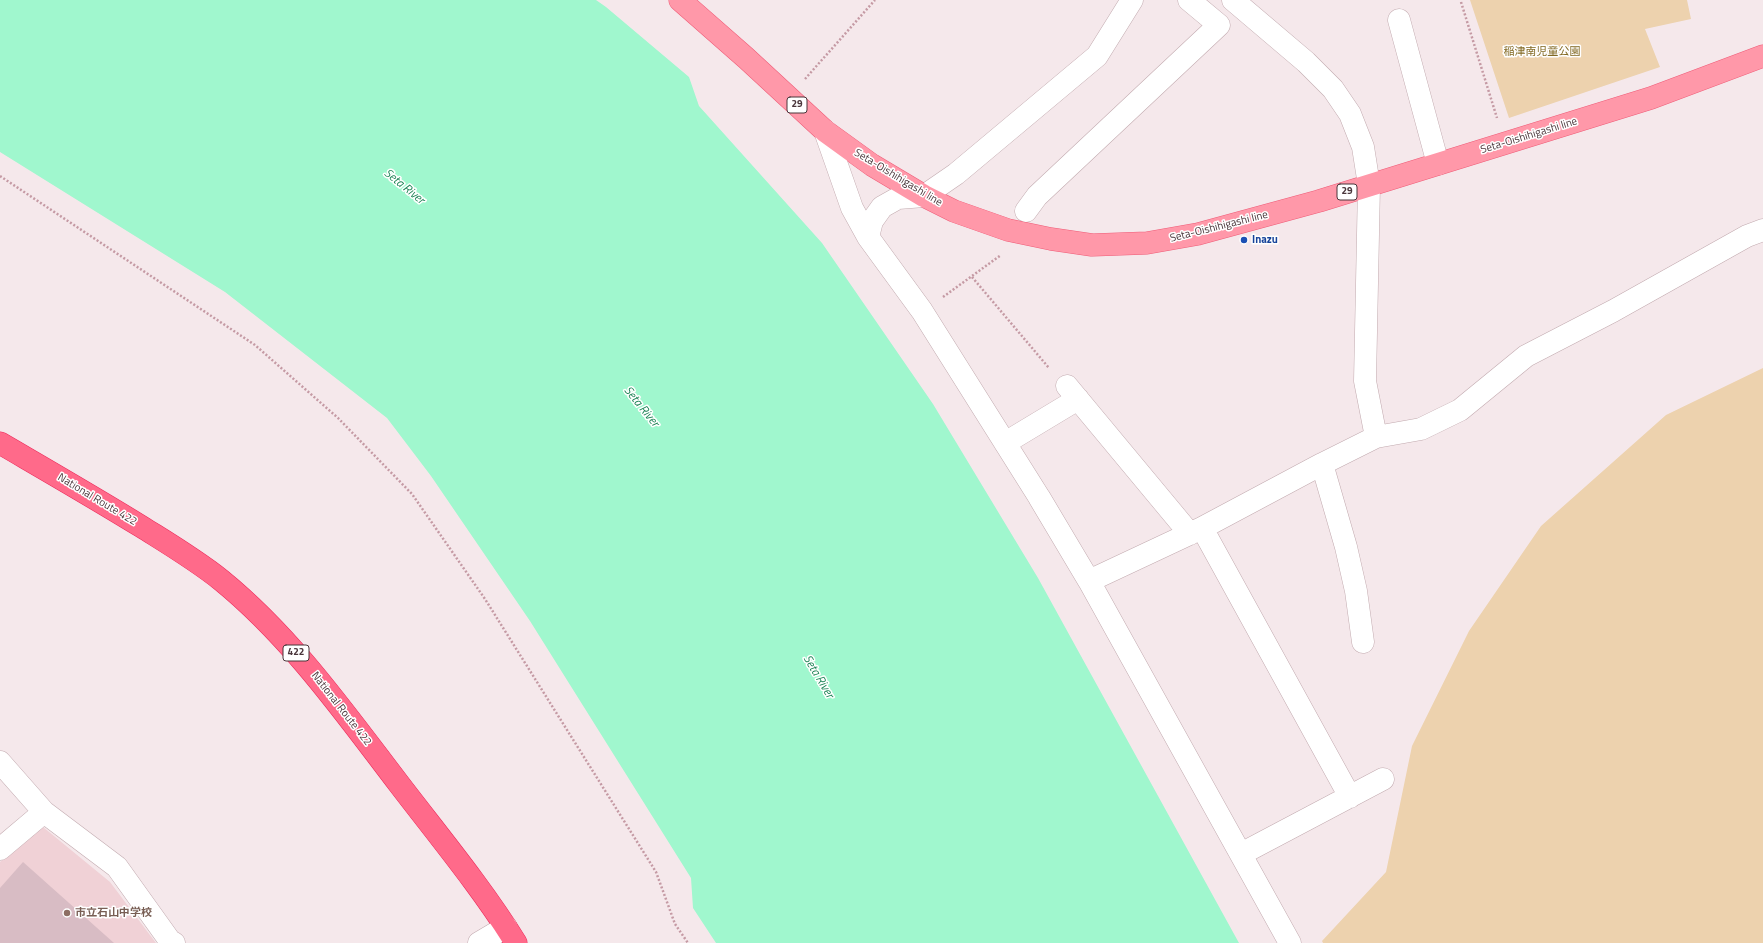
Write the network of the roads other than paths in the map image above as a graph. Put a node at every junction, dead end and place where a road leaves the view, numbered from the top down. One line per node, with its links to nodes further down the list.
1 (680, 0): 7 (main road, Seta-Oishihigashi line / 29)
2 (1132, 0): 10 (street)
3 (1189, 0): 11 (street)
4 (1233, 0): 9 (street)
5 (1399, 20): 8 (street)
6 (1763, 56): 8 (main road, Seta-Oishihigashi line / 29)
7 (825, 131): 10 (main road, Seta-Oishihigashi line / 29); 13 (street)
8 (1438, 164): 9 (main road, Seta-Oishihigashi line / 29)
9 (1369, 185): 10 (main road, Seta-Oishihigashi line / 29); 14 (street)
10 (924, 196): 13 (street)
11 (1026, 211)
12 (1763, 230): 14 (street)
13 (868, 237): 16 (street)
14 (1376, 437): 17 (street)
15 (0, 443): 27 (highway, National Route 422 / 422)
16 (1005, 443): 18 (street); 19 (street)
17 (1322, 464): 18 (street); 20 (street)
18 (1196, 531): 19 (street); 23 (street)
19 (1089, 581): 26 (street)
20 (1362, 642)
21 (0, 762): 24 (street)
22 (1383, 779): 23 (street)
23 (1350, 796): 26 (street)
24 (44, 812): 25 (street); 28 (street)
25 (0, 849)
26 (1241, 854): 30 (street)
27 (511, 935): 29 (street)
28 (174, 943)
29 (479, 943)
30 (1290, 943)

